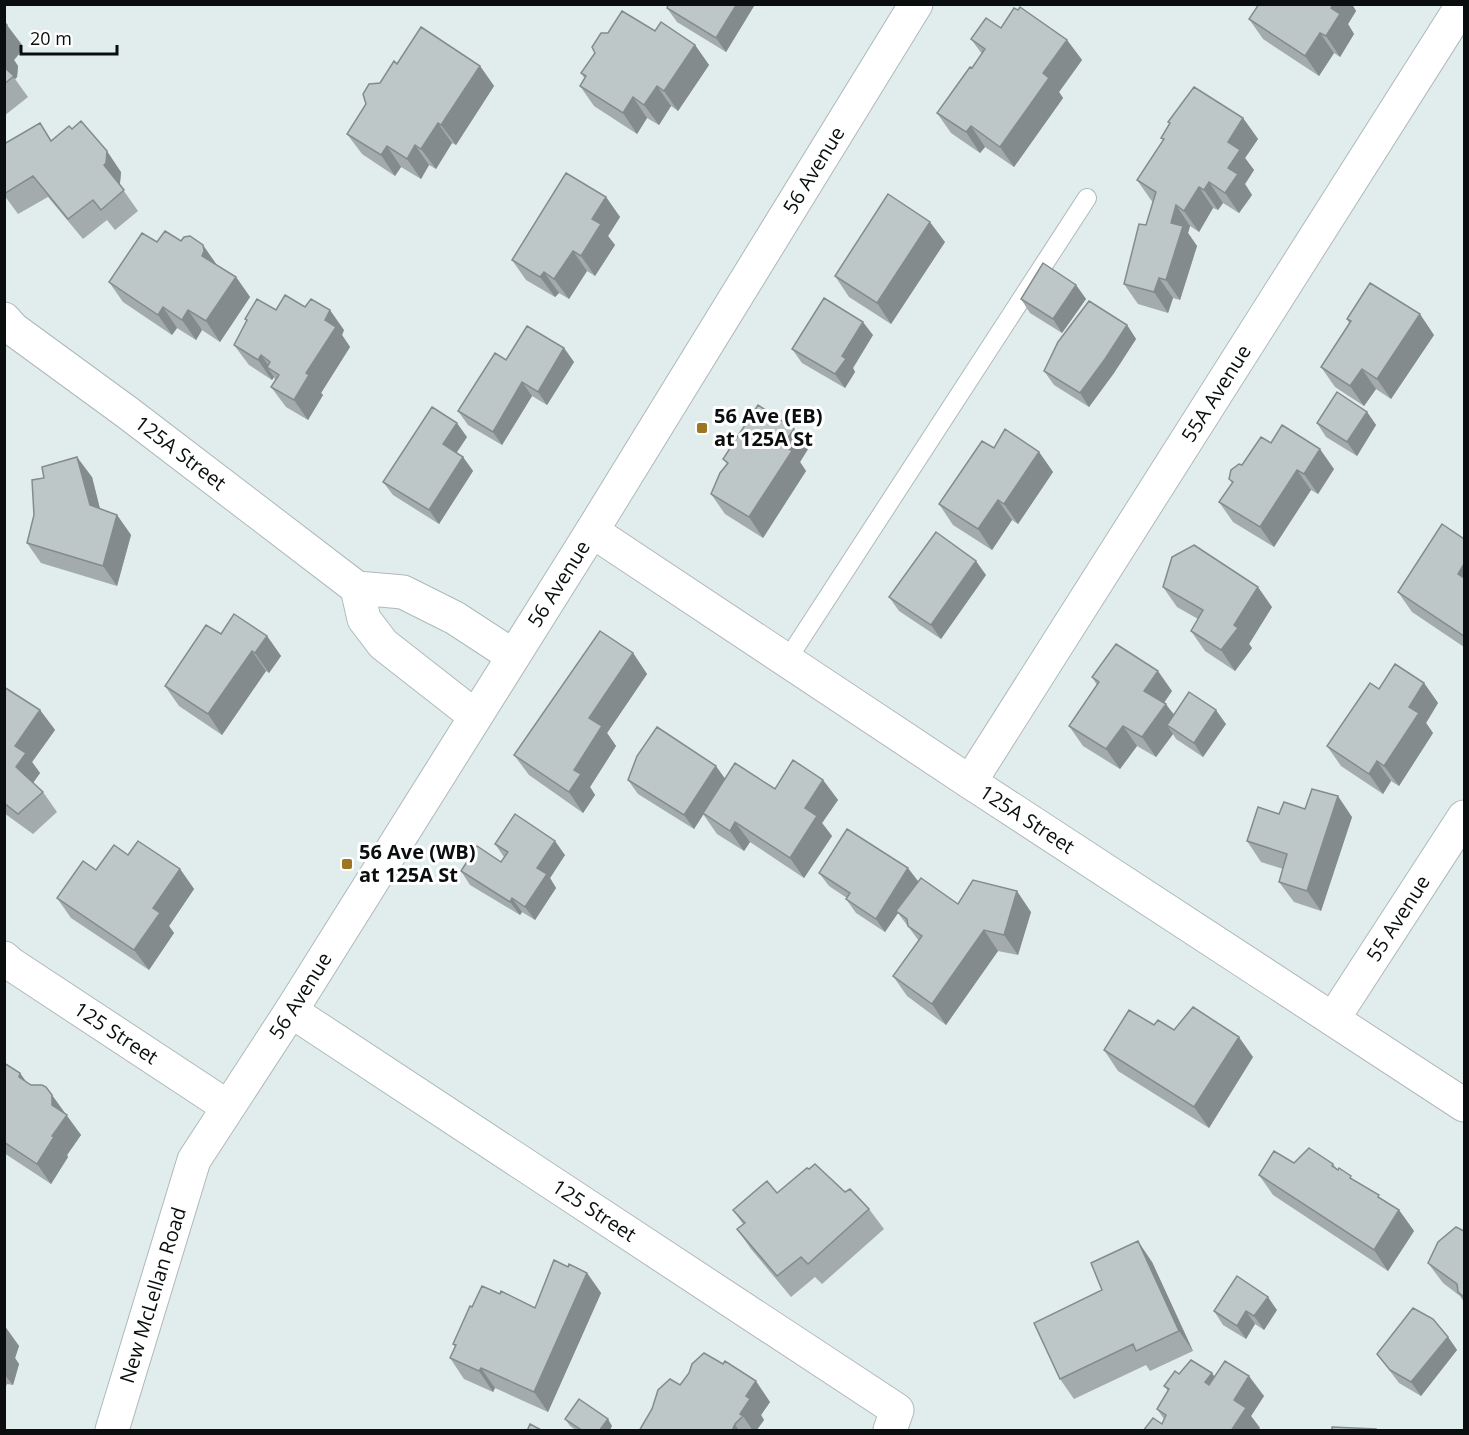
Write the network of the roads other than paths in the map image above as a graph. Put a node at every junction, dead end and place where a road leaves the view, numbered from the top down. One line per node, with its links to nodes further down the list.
1 (916, 4): 5 (street, 56 Avenue)
2 (1463, 4): 10 (street, 55A Avenue)
3 (1087, 198): 8 (lane)
4 (4, 319): 6 (street, 125A Street)
5 (592, 531): 7 (street, 56 Avenue); 8 (street, 125A Street)
6 (357, 588): 7 (street); 9 (street)
7 (513, 656): 9 (street, 56 Avenue)
8 (787, 660): 10 (street, 125A Street)
9 (474, 717): 13 (street, 56 Avenue)
10 (970, 782): 14 (street, 125A Street)
11 (1464, 817): 14 (street, 55 Avenue)
12 (4, 958): 16 (street, 125 Street)
13 (291, 1011): 16 (street, 56 Avenue); 18 (street, 125 Street)
14 (1333, 1019): 15 (street, 125A Street)
15 (1464, 1105)
16 (228, 1107): 17 (street, 56 Avenue)
17 (194, 1160): 19 (street, New McLellan Road)
18 (894, 1420)
19 (112, 1431)

